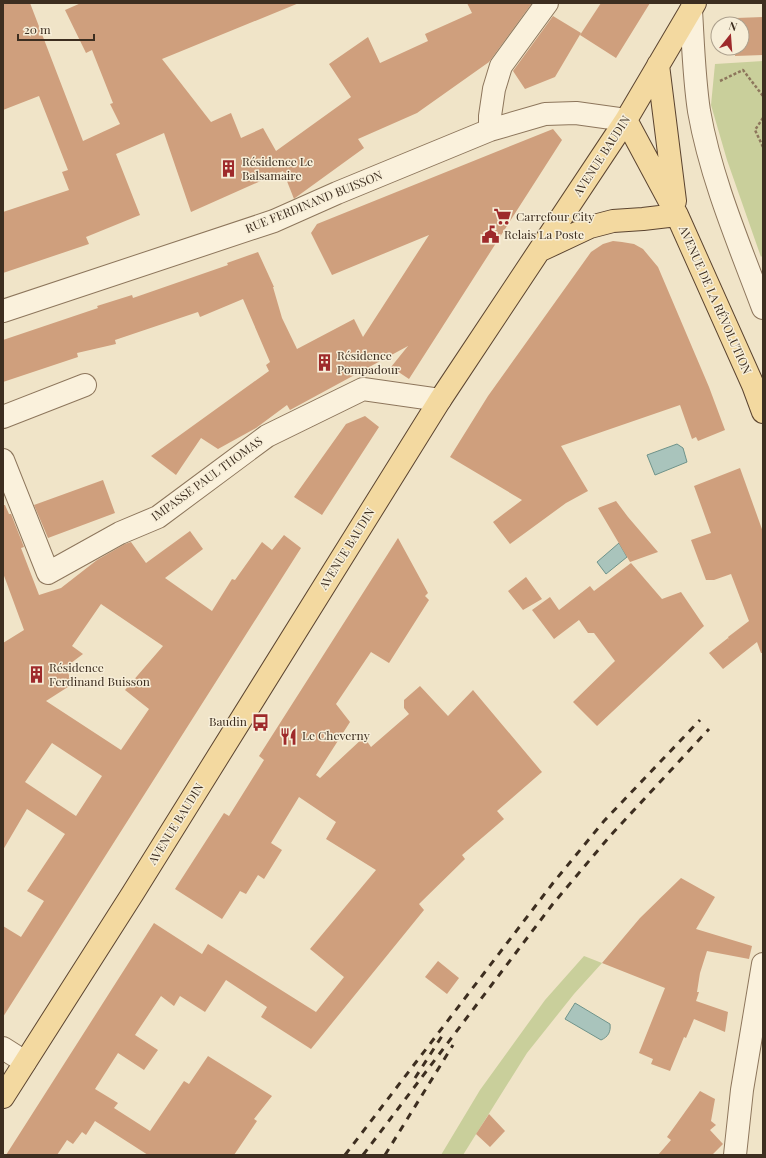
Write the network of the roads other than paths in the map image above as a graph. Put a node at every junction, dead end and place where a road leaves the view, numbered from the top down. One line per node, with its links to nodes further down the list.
1 (547, 3): 5 (street)
2 (693, 7): 3 (main road, AVENUE BAUDIN); 8 (street)
3 (658, 65): 4 (main road, AVENUE BAUDIN); 6 (main road, AVENUE DE LA RÉVOLUTION)
4 (626, 120): 5 (street, RUE FERDINAND BUISSON); 6 (main road, AVENUE DE LA RÉVOLUTION); 7 (main road, AVENUE BAUDIN)
5 (490, 130): 9 (street, RUE FERDINAND BUISSON)
6 (677, 214): 7 (main road); 12 (main road, AVENUE DE LA RÉVOLUTION)
7 (541, 250): 11 (main road, AVENUE BAUDIN)
8 (763, 308)
9 (3, 311)
10 (85, 385): 13 (street)
11 (440, 400): 14 (street, IMPASSE PAUL THOMAS); 17 (main road, AVENUE BAUDIN)
12 (763, 412)
13 (3, 417)
14 (3, 460)
15 (763, 964): 19 (street)
16 (3, 1048): 17 (street)
17 (25, 1062): 18 (main road, AVENUE BAUDIN)
18 (3, 1097)
19 (735, 1155)

